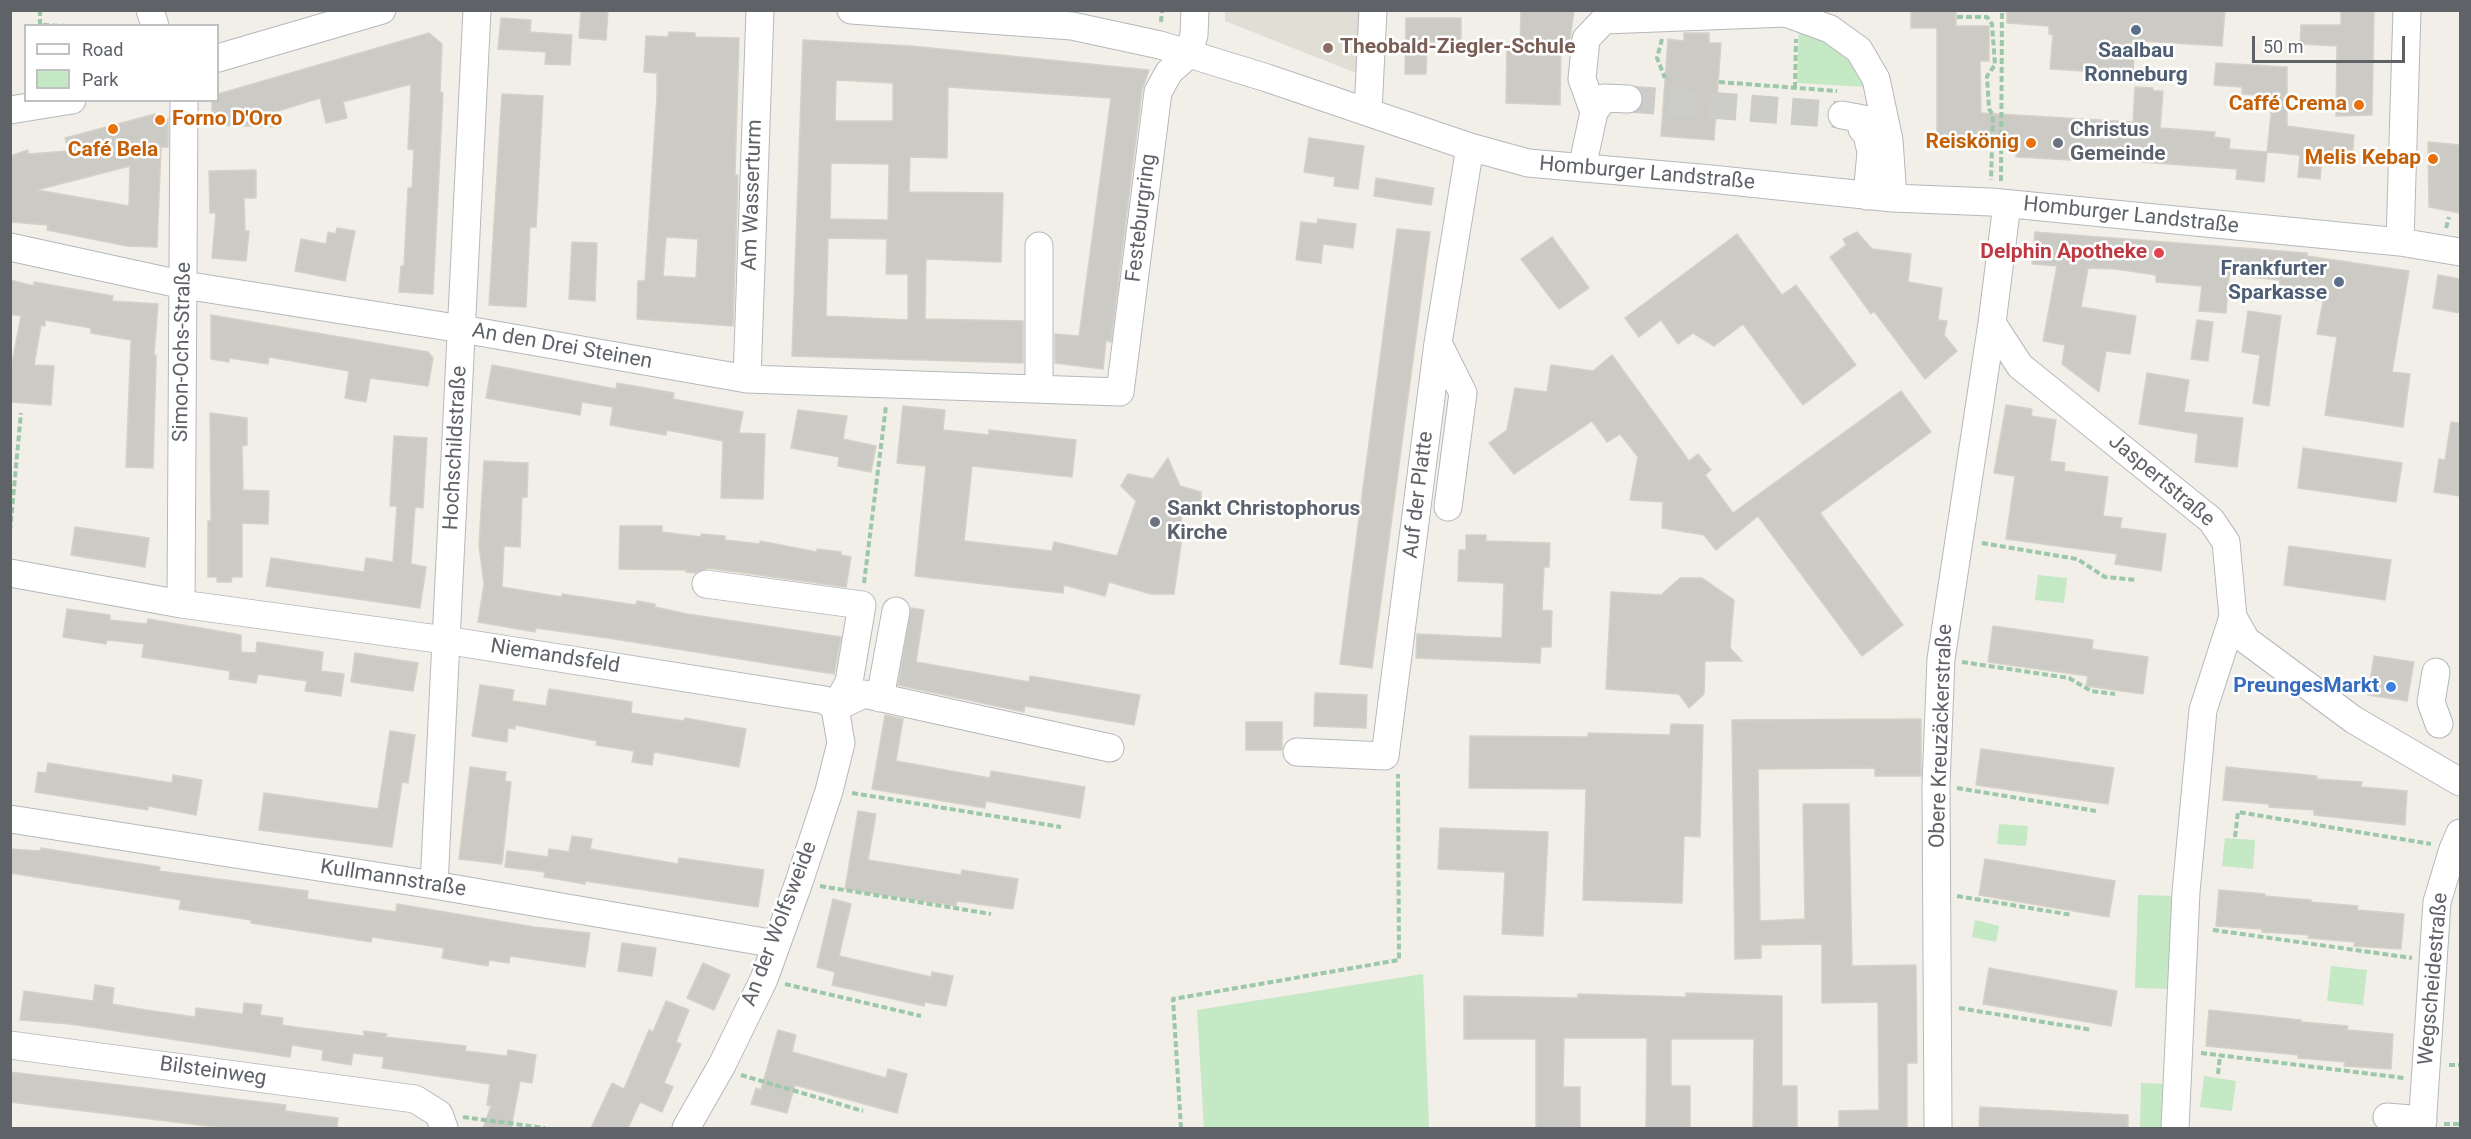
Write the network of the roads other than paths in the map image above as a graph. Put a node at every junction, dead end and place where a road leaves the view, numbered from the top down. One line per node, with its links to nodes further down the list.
1 (382, 10): 9 (street)
2 (477, 10): 26 (street, Hochschildstraße)
3 (760, 10): 28 (street, Am Wasserturm)
4 (851, 10): 8 (street, Homburger Landstraße)
5 (1196, 10): 8 (street)
6 (1373, 10): 13 (street)
7 (2407, 10): 20 (street)
8 (1188, 55): 13 (street, Homburger Landstraße); 30 (street, Festeburgring)
9 (219, 58)
10 (60, 102): 12 (street)
11 (184, 102): 24 (street, Simon-Ochs-Straße)
12 (10, 110)
13 (1368, 112): 16 (street, Homburger Landstraße)
14 (1594, 112): 17 (street); 17 (street); 18 (street)
15 (1842, 118): 18 (street)
16 (1470, 147): 17 (street, Homburger Landstraße); 27 (street, Auf der Platte)
17 (1586, 169): 18 (street, Homburger Landstraße)
18 (1880, 197): 19 (street, Homburger Landstraße)
19 (2000, 203): 20 (street, Homburger Landstraße); 25 (street, Obere Kreuzäckerstraße)
20 (2400, 242): 23 (street, Homburger Landstraße)
21 (1039, 246): 29 (street)
22 (10, 248): 24 (street, An den Drei Steinen)
23 (2460, 252)
24 (184, 285): 26 (street, An den Drei Steinen); 34 (street, Simon-Ochs-Straße)
25 (1992, 323): 36 (street, Jaspertstraße); 54 (street, Obere Kreuzäckerstraße)
26 (462, 329): 28 (street, An den Drei Steinen); 37 (street, Hochschildstraße)
27 (1438, 343): 31 (street); 43 (street, Auf der Platte)
28 (747, 379): 29 (street, An den Drei Steinen)
29 (1039, 389): 30 (street, An den Drei Steinen)
30 (1120, 392)
31 (1448, 507)
32 (10, 573): 34 (street, Niemandsfeld)
33 (706, 584): 40 (street)
34 (180, 604): 37 (street, Niemandsfeld)
35 (896, 611): 39 (street)
36 (2233, 617): 44 (street, Jaspertstraße); 55 (street)
37 (446, 640): 40 (street, Niemandsfeld); 47 (street, Hochschildstraße)
38 (2436, 672): 41 (street)
39 (880, 698): 40 (street); 42 (street)
40 (836, 708): 48 (street, An der Wolfsweide)
41 (2439, 724)
42 (1110, 748)
43 (1297, 752)
44 (2460, 782)
45 (10, 819): 47 (street, Kullmannstraße)
46 (2456, 841): 52 (street, Wegscheidestraße)
47 (434, 885): 48 (street, Kullmannstraße)
48 (776, 944): 53 (street, An der Wolfsweide)
49 (10, 1045): 51 (street, Bilsteinweg)
50 (2387, 1117): 52 (street)
51 (441, 1121)
52 (2423, 1124)
53 (686, 1128)
54 (1938, 1128)
55 (2175, 1128)

